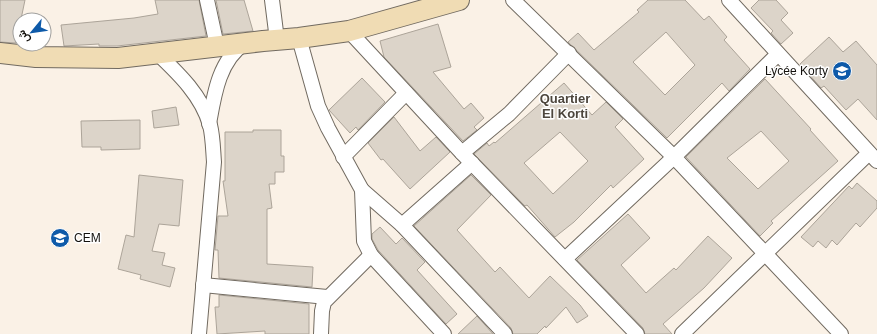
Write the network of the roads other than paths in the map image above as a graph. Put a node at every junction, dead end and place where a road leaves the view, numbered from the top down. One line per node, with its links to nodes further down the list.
1 (207, 0): 10 (street)
2 (272, 0): 8 (street)
3 (459, 0): 6 (street)
4 (514, 0): 13 (street)
5 (729, 0): 14 (street)
6 (349, 31): 7 (street); 15 (street)
7 (299, 38): 8 (street); 17 (street)
8 (277, 40): 9 (street)
9 (245, 43): 10 (street); 16 (street)
10 (217, 46): 12 (street)
11 (0, 53): 12 (street)
12 (158, 54): 16 (street)
13 (569, 54): 18 (street); 20 (street)
14 (778, 54): 18 (street); 19 (street)
15 (406, 93): 17 (street); 20 (street)
16 (209, 124): 26 (street)
17 (342, 157): 21 (street)
18 (674, 157): 23 (street); 25 (street)
19 (873, 157): 23 (street)
20 (467, 158): 22 (street); 25 (street)
21 (362, 190): 22 (street); 24 (street)
22 (402, 224): 31 (street)
23 (764, 254): 33 (street); 34 (street)
24 (371, 255): 27 (street); 30 (street)
25 (565, 259): 32 (street)
26 (203, 285): 27 (street); 28 (street)
27 (328, 297): 29 (street)
28 (199, 334)
29 (321, 334)
30 (444, 334)
31 (505, 334)
32 (637, 334)
33 (682, 334)
34 (841, 334)

